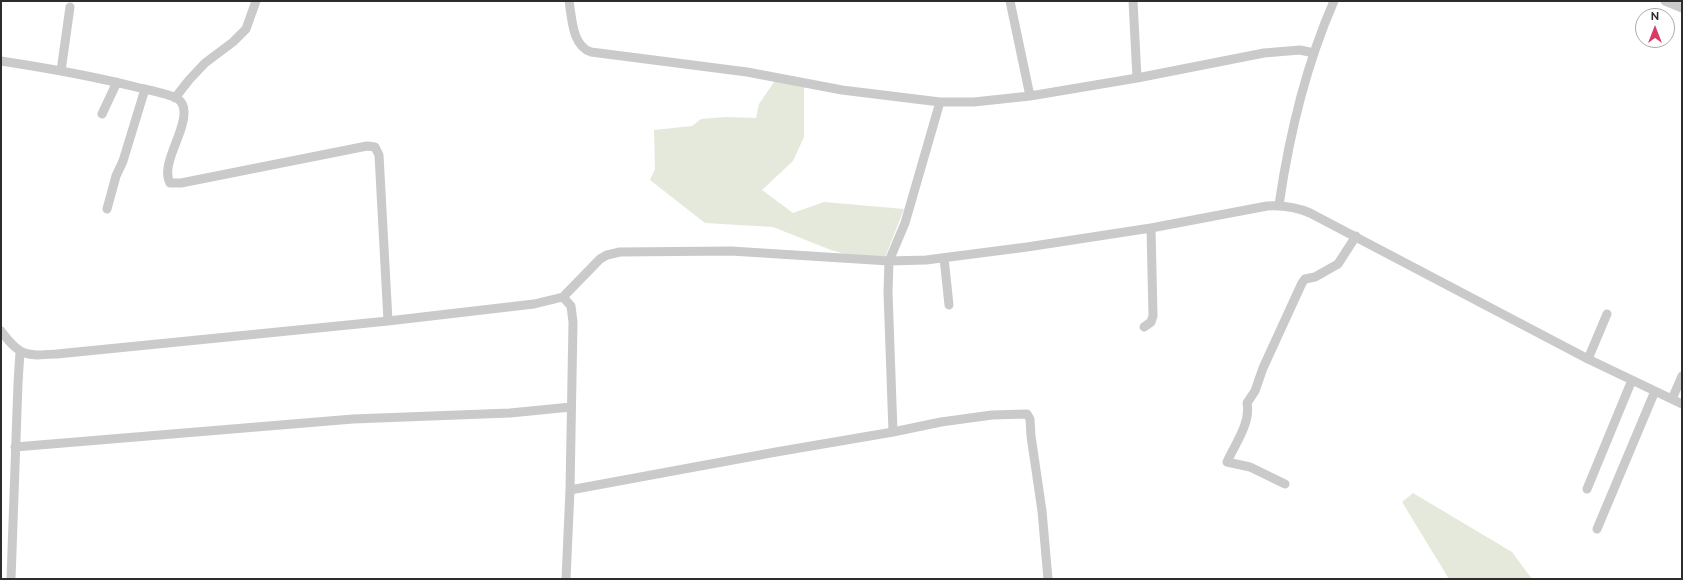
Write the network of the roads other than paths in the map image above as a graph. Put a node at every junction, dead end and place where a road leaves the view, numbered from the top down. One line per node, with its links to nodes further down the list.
1 (256, 1): 16 (street)
2 (569, 1): 17 (street)
3 (1010, 1): 15 (street)
4 (1132, 1): 12 (street)
5 (1334, 1): 9 (street)
6 (1665, 1): 8 (street)
7 (70, 7): 11 (street)
8 (1682, 8)
9 (1314, 53): 12 (street); 19 (street)
10 (1, 61): 11 (street)
11 (61, 71): 13 (street)
12 (1137, 78): 15 (street)
13 (117, 82): 14 (street); 18 (street)
14 (145, 89): 16 (street); 20 (street)
15 (1030, 96): 17 (street)
16 (175, 98): 28 (street)
17 (940, 102): 24 (street)
18 (102, 114)
19 (1279, 205): 21 (street); 22 (street)
20 (107, 209)
21 (1151, 228): 23 (street); 29 (street)
22 (1356, 236): 32 (street); 41 (street)
23 (944, 258): 24 (street); 26 (street)
24 (889, 261): 25 (street); 39 (street)
25 (563, 297): 28 (street); 38 (street)
26 (949, 305)
27 (1607, 314): 32 (street)
28 (388, 320): 31 (street)
29 (1144, 327)
30 (1, 331): 31 (street)
31 (20, 352): 40 (street)
32 (1588, 359): 34 (street)
33 (1682, 376): 36 (street)
34 (1632, 380): 35 (street); 42 (street)
35 (1655, 391): 36 (street); 44 (street)
36 (1672, 399): 37 (street)
37 (1682, 404)
38 (571, 407): 40 (street); 43 (street)
39 (893, 432): 43 (street); 47 (street)
40 (15, 447): 45 (street)
41 (1285, 484)
42 (1587, 489)
43 (570, 490): 46 (street)
44 (1597, 528)
45 (11, 579)
46 (566, 579)
47 (1048, 579)

